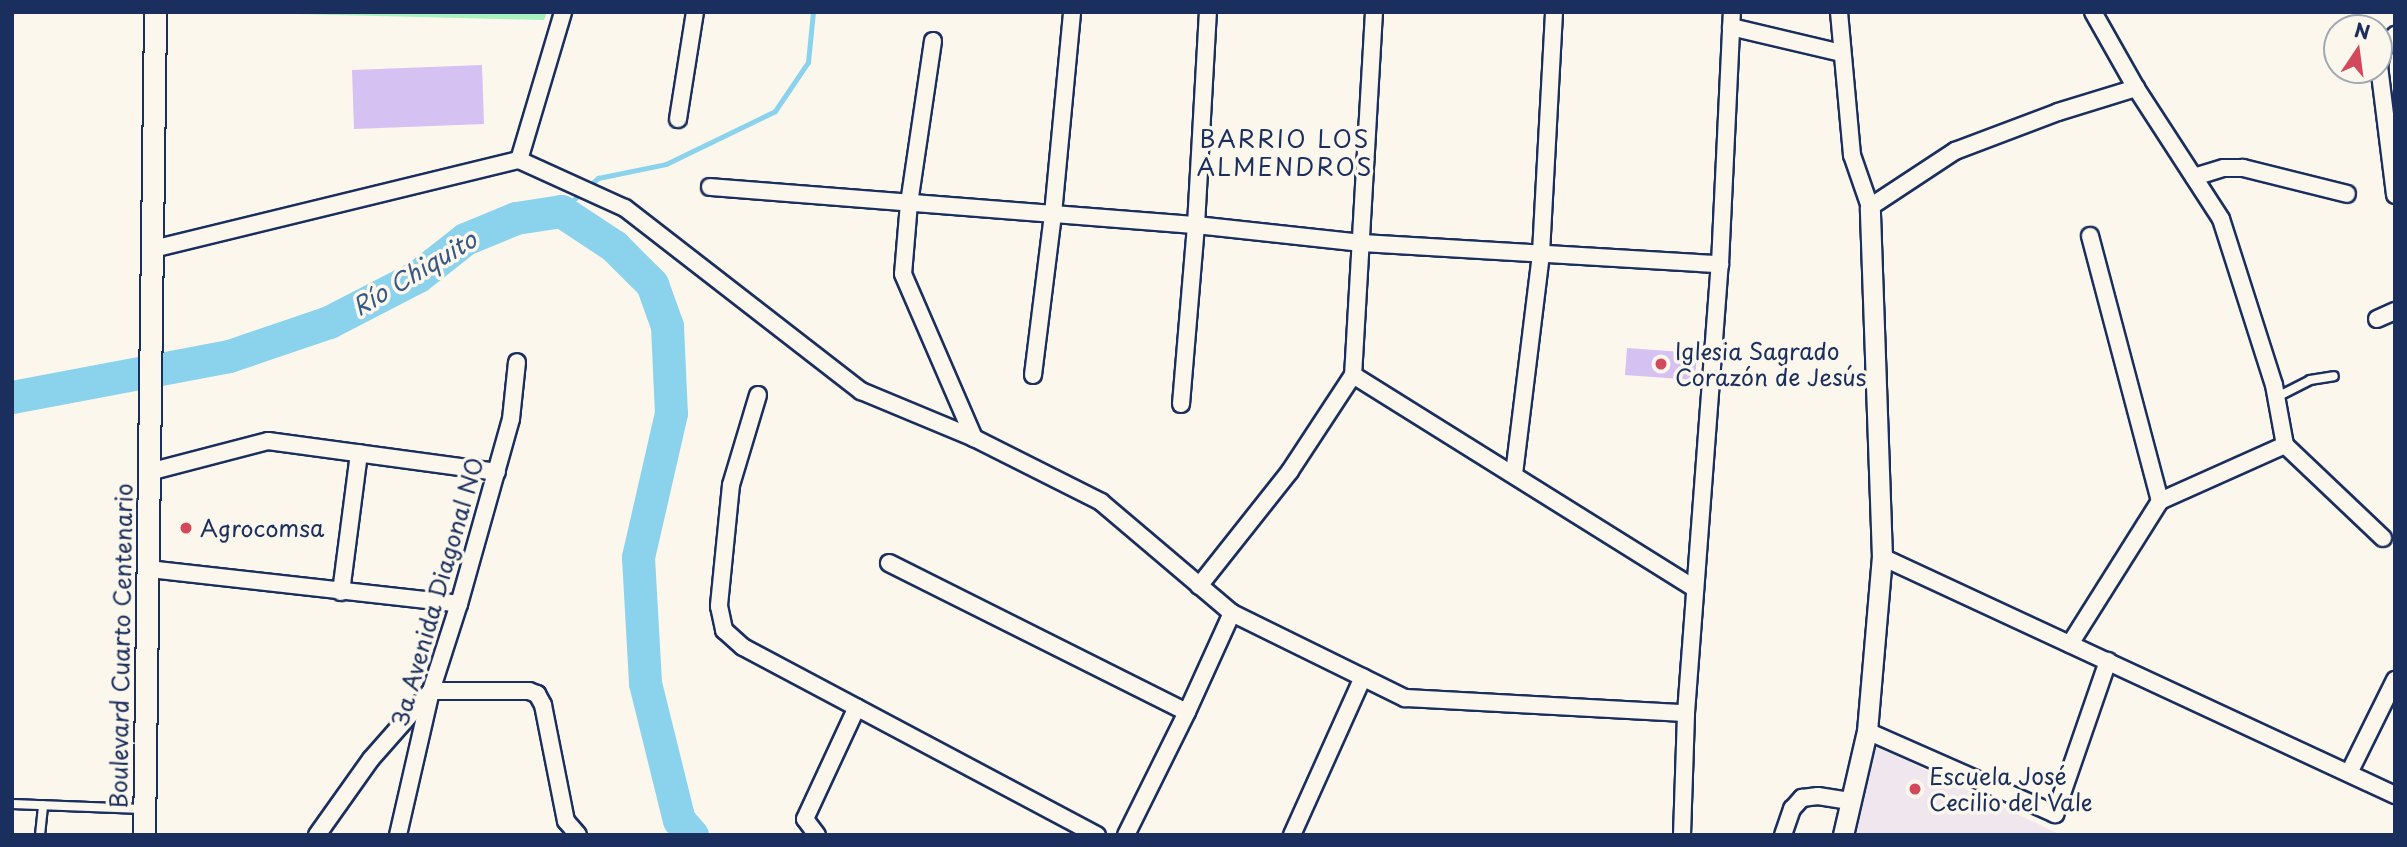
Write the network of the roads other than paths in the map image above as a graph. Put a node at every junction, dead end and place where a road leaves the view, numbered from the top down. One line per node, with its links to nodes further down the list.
1 (155, 12): 27 (main road, Boulevard Cuarto Centenario)
2 (563, 12): 16 (street)
3 (695, 12): 15 (street)
4 (1072, 12): 23 (street)
5 (1208, 12): 24 (street)
6 (1374, 12): 26 (street)
7 (1554, 12): 28 (street)
8 (1839, 12): 12 (street)
9 (2093, 12): 14 (street)
10 (1732, 20): 12 (street); 29 (street)
11 (933, 41): 21 (street)
12 (1841, 53): 22 (street)
13 (2381, 84): 20 (street)
14 (2136, 88): 17 (street); 22 (street)
15 (678, 119)
16 (519, 160): 27 (street); 39 (street)
17 (2194, 177): 19 (street); 37 (street)
18 (710, 187): 21 (street)
19 (2347, 194)
20 (2395, 195)
21 (909, 203): 23 (street); 39 (street)
22 (1870, 207): 47 (street)
23 (1053, 214): 24 (street); 34 (street)
24 (1196, 225): 26 (street); 38 (street)
25 (2090, 236): 45 (street)
26 (1362, 243): 28 (street); 33 (street)
27 (153, 249): 42 (main road, Boulevard Cuarto Centenario)
28 (1541, 253): 29 (street); 44 (street)
29 (1720, 264): 51 (street)
30 (2395, 311): 31 (street)
31 (2377, 319)
32 (517, 362): 43 (street, 3a Avenida Diagonal NO)
33 (1353, 374): 44 (street); 50 (street)
34 (1033, 375)
35 (2334, 376): 37 (lane)
36 (758, 395): 60 (street)
37 (2277, 397): 40 (street)
38 (1181, 404)
39 (974, 438): 50 (street)
40 (2285, 445): 45 (street); 46 (street)
41 (359, 453): 42 (street); 43 (street); 52 (street)
42 (149, 465): 49 (main road, Boulevard Cuarto Centenario)
43 (496, 472): 53 (street, 3a Avenida Diagonal NO)
44 (1514, 474): 51 (street)
45 (2160, 500): 55 (street)
46 (2383, 538)
47 (1882, 557): 55 (street); 63 (street)
48 (889, 563): 61 (street)
49 (149, 569): 52 (street); 69 (main road, Boulevard Cuarto Centenario)
50 (1199, 586): 54 (street)
51 (1695, 589): 62 (street)
52 (341, 592): 53 (street)
53 (459, 604): 59 (street, 3a Avenida Diagonal NO)
54 (1232, 613): 57 (street); 61 (street)
55 (2070, 644): 56 (street)
56 (2108, 661): 63 (street); 64 (street)
57 (1363, 677): 62 (street); 78 (street)
58 (2395, 680): 64 (street)
59 (431, 691): 72 (street); 73 (street, 3a Avenida Diagonal NO); 74 (street)
60 (857, 707): 75 (street); 76 (street)
61 (1187, 712): 77 (street)
62 (1686, 713): 79 (street)
63 (1867, 731): 66 (street)
64 (2349, 774): 65 (street)
65 (2395, 794)
66 (1850, 801): 80 (street); 81 (street)
67 (12, 804): 68 (lane)
68 (43, 805): 69 (lane); 70 (lane)
69 (144, 809): 71 (main road, Boulevard Cuarto Centenario)
70 (40, 835)
71 (144, 835)
72 (317, 835)
73 (398, 835)
74 (578, 835)
75 (817, 835)
76 (1097, 835)
77 (1126, 835)
78 (1292, 835)
79 (1682, 835)
80 (1783, 835)
81 (1843, 835)

